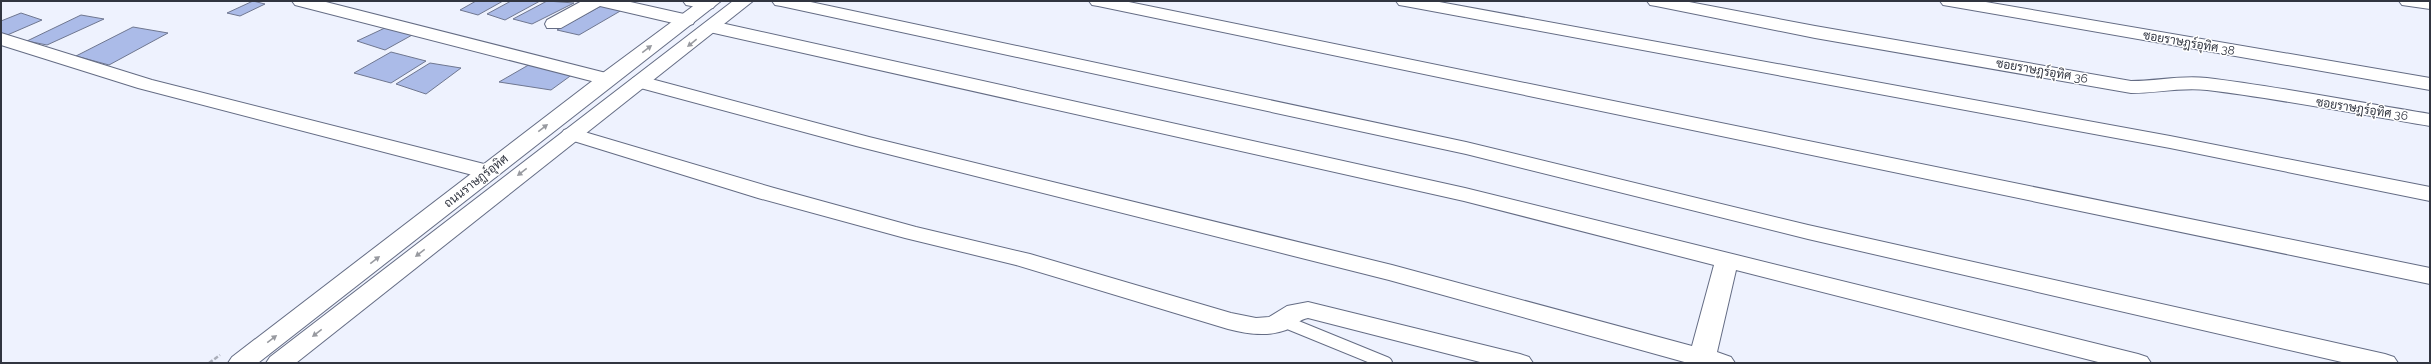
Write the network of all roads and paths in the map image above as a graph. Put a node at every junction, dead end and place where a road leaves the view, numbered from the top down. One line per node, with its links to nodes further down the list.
1 (301, 1): 16 (street)
2 (595, 1): 13 (street)
3 (602, 1): 12 (street)
4 (744, 1): 14 (street, ถนนราษฎร์อุทิศ)
5 (781, 1): 34 (street)
6 (1098, 1): 26 (street)
7 (1405, 1): 24 (street)
8 (1656, 1): 19 (street, ซอยราษฎร์อุทิศ 36)
9 (1949, 1): 18 (street, ซอยราษฎร์อุทิศ 38)
10 (2408, 1): 11 (street)
11 (2430, 4)
12 (699, 7): 16 (street, ถนนราษฎร์อุทิศ, one-way to 12)
13 (554, 24)
14 (712, 27): 17 (street, ถนนราษฎร์อุทิศ, one-way to 17); 25 (street)
15 (1, 39): 23 (street)
16 (607, 79): 21 (street, ถนนราษฎร์อุทิศ, one-way to 16)
17 (640, 82): 20 (street, ถนนราษฎร์อุทิศ); 28 (street)
18 (2430, 84)
19 (2430, 120)
20 (571, 134): 22 (street, ถนนราษฎร์อุทิศ); 27 (street)
21 (517, 149): 22 (street); 23 (street, ถนนราษฎร์อุทิศ)
22 (546, 154): 31 (street, ถนนราษฎร์อุทิศ, one-way to 31)
23 (488, 172): 30 (street, ถนนราษฎร์อุทิศ, one-way to 23)
24 (2430, 194)
25 (1727, 260): 28 (street); 33 (street)
26 (2430, 276)
27 (1283, 321): 29 (street); 32 (lane)
28 (1709, 361)
29 (1514, 362)
30 (241, 363)
31 (279, 363)
32 (1386, 363)
33 (2138, 363)
34 (2385, 363)

